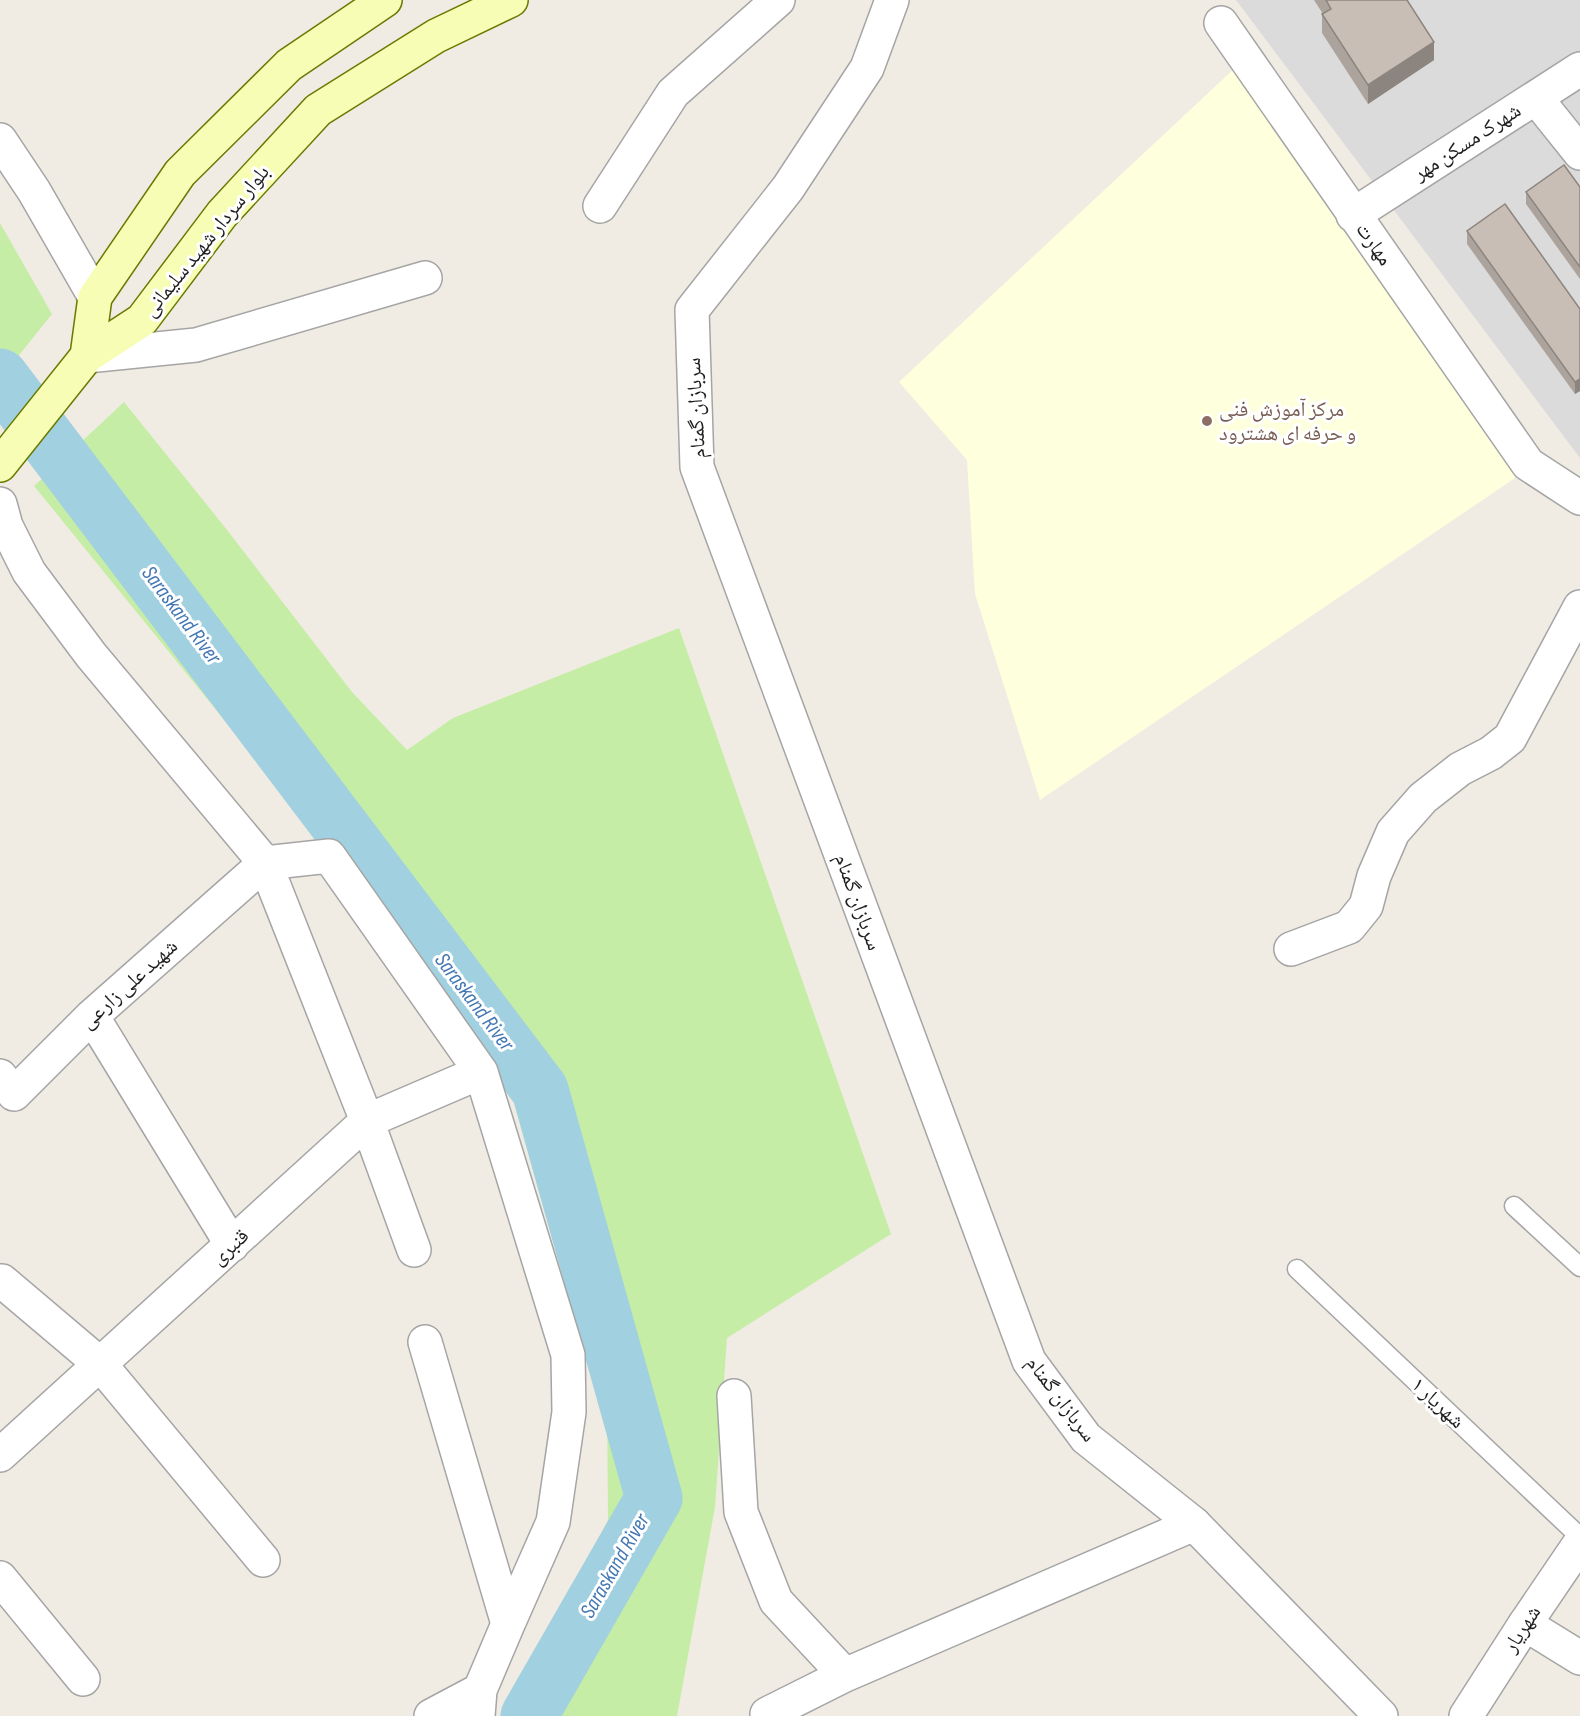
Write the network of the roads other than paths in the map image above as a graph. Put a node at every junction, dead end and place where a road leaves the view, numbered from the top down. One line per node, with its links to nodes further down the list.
1 (385, 0): 13 (main road)
2 (511, 0): 14 (main road, بلوار سردار شهید سلیمانی)
3 (778, 0): 10 (street)
4 (892, 0): 35 (street, سربازان گمنام)
5 (1221, 23): 11 (street, مهارت)
6 (1580, 69): 7 (street, شهرک مسکن مهر)
7 (1536, 98): 9 (street); 11 (street, شهرک مسکن مهر)
8 (0, 140): 13 (street)
9 (1580, 153)
10 (600, 206)
11 (1353, 214): 16 (street, مهارت)
12 (425, 278): 14 (street)
13 (95, 297): 14 (main road)
14 (87, 356): 15 (main road)
15 (0, 465)
16 (1580, 498)
17 (0, 504): 19 (street)
18 (1580, 608): 20 (street)
19 (265, 863): 21 (street, شهيد علی زارعی); 22 (street); 24 (street)
20 (1292, 949)
21 (92, 1016): 23 (street, شهيد علی زارعی); 26 (street)
22 (481, 1072): 24 (street, قنبری); 40 (street)
23 (0, 1076)
24 (367, 1121): 26 (street, قنبری); 27 (street)
25 (1514, 1206): 28 (lane)
26 (232, 1245): 32 (street, قنبری)
27 (414, 1250)
28 (1580, 1267)
29 (1297, 1269): 36 (lane, شهریار ۱)
30 (2, 1281): 32 (street)
31 (425, 1342): 40 (street)
32 (100, 1364): 34 (street, قنبری); 38 (street)
33 (734, 1396): 43 (street)
34 (7, 1437)
35 (1194, 1524): 43 (street); 48 (street, سربازان گمنام)
36 (1580, 1537)
37 (1580, 1543): 41 (street, شهریار)
38 (263, 1560)
39 (0, 1578): 44 (street)
40 (508, 1624): 45 (street)
41 (1525, 1624): 42 (street); 49 (street, شهریار)
42 (1580, 1658)
43 (845, 1675): 46 (street)
44 (83, 1679)
45 (479, 1703): 47 (street)
46 (767, 1714)
47 (431, 1716)
48 (1381, 1716)
49 (1466, 1716)

